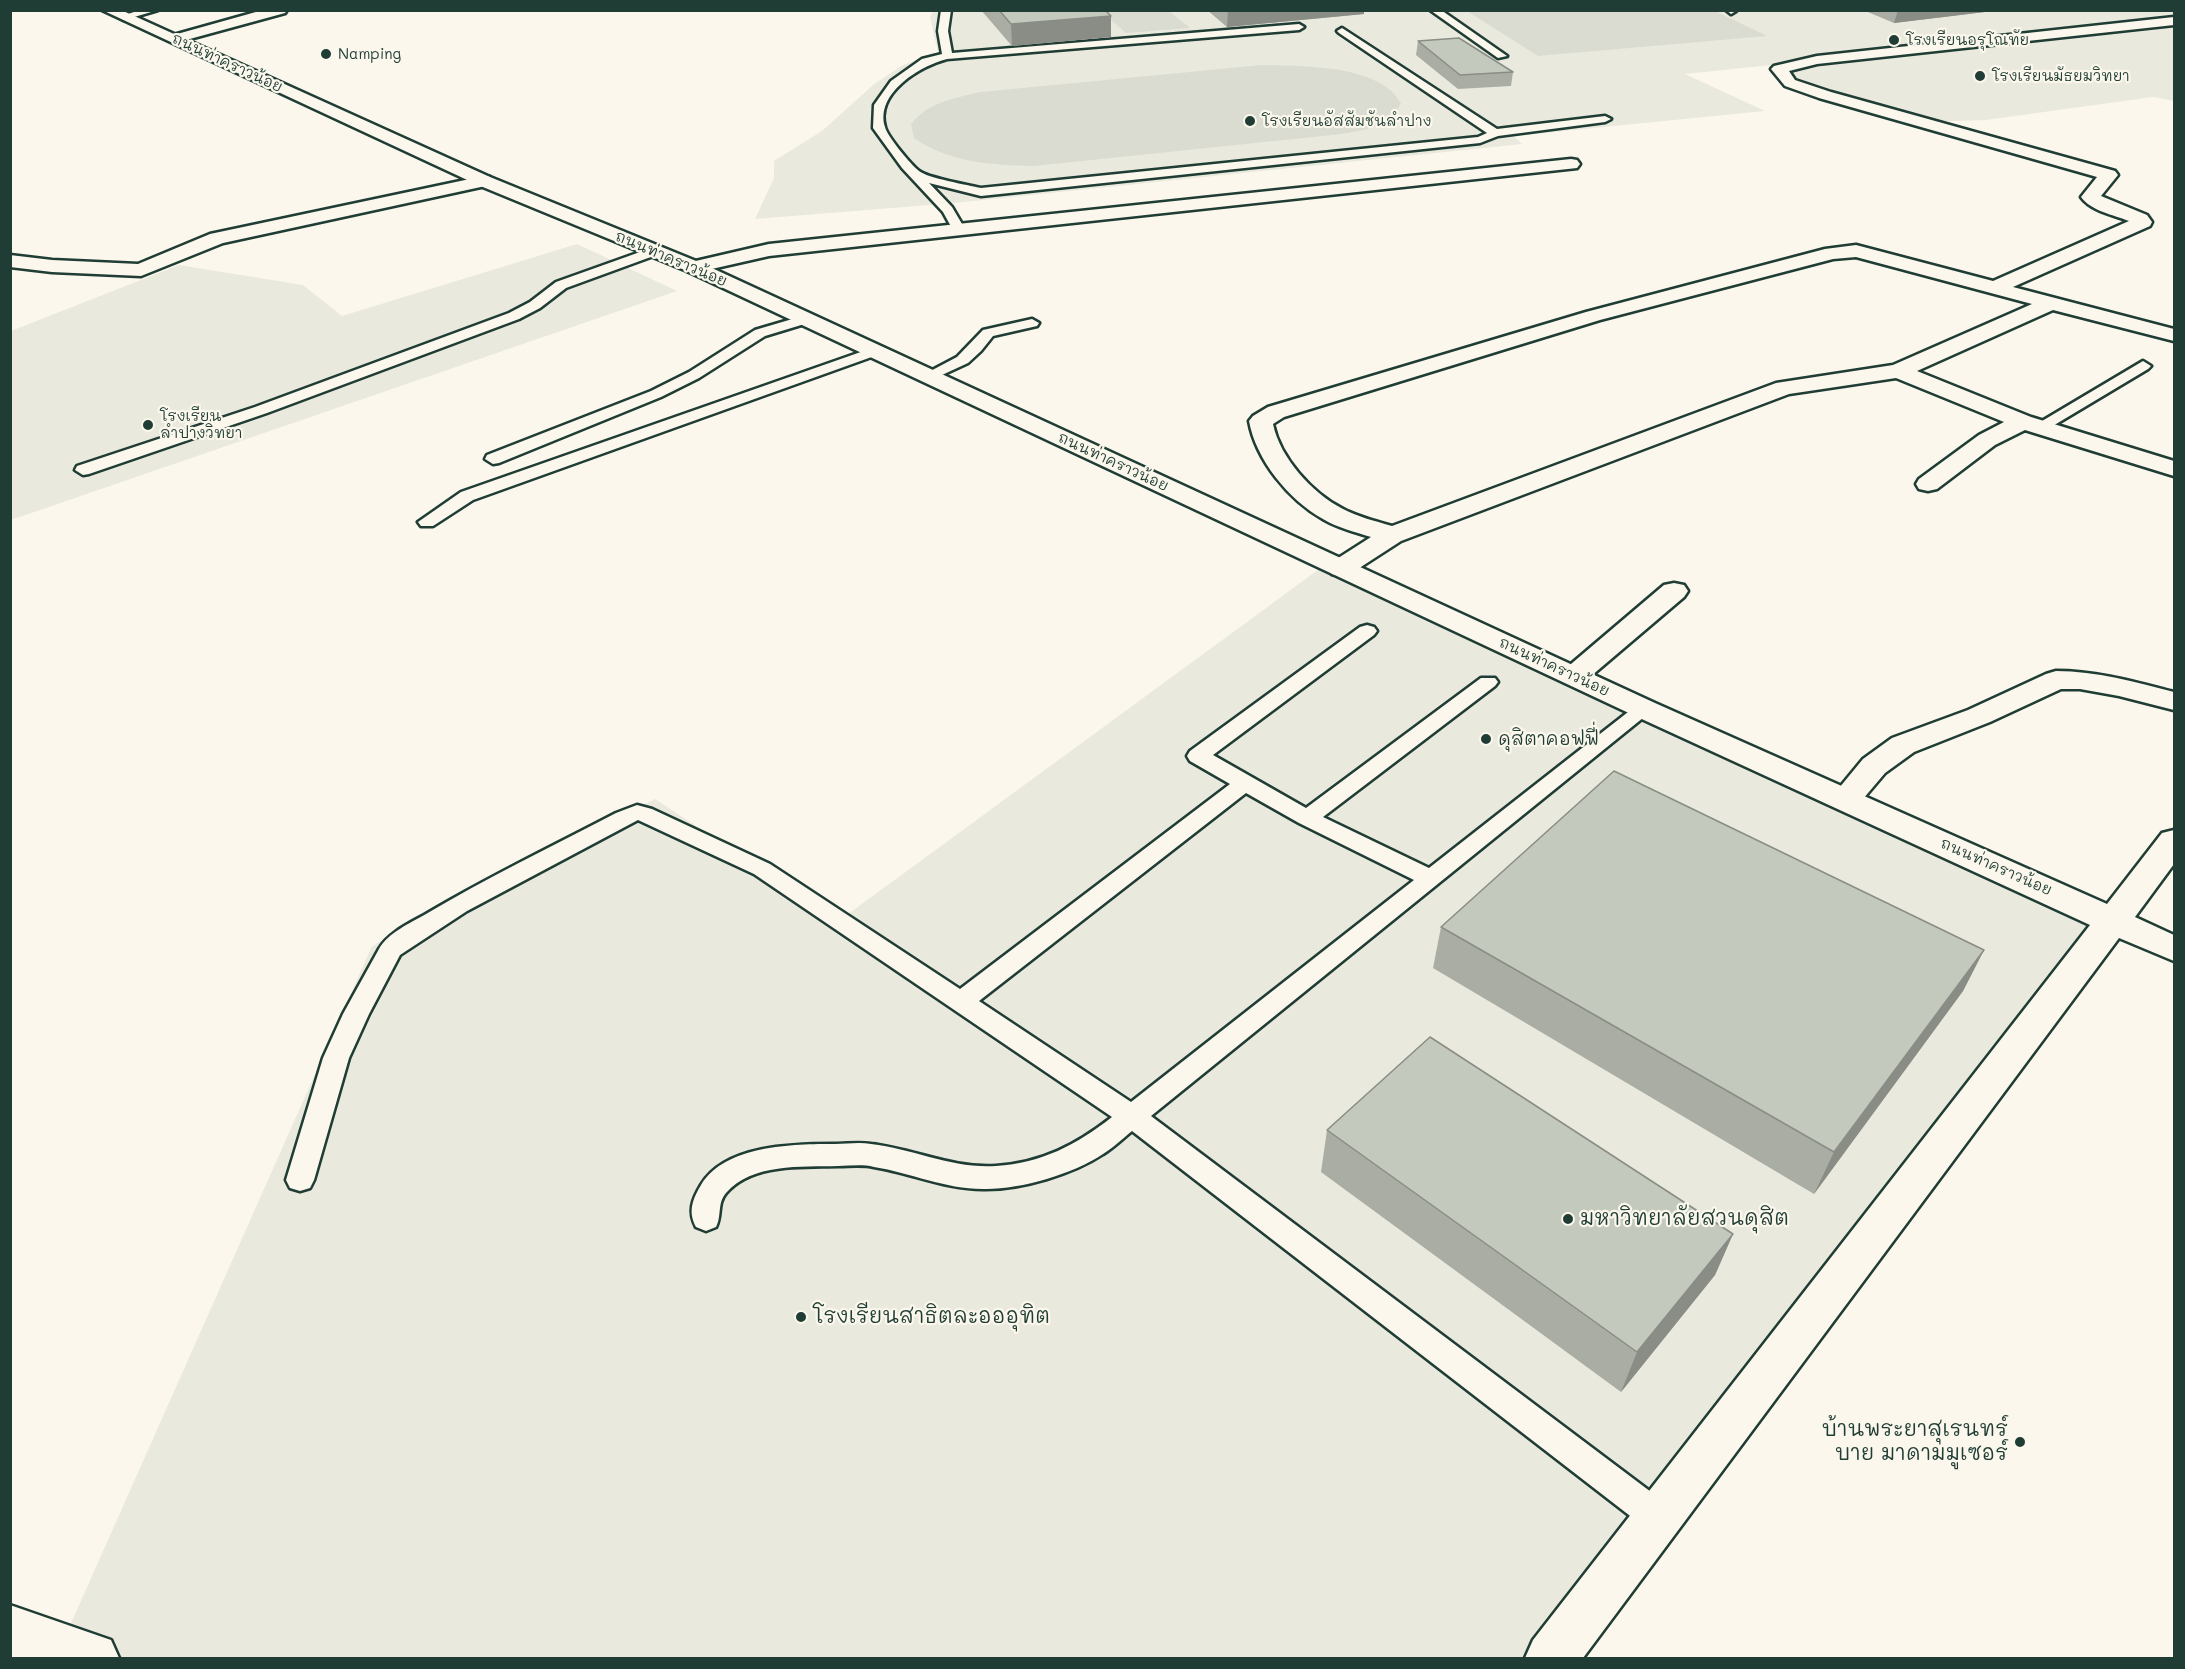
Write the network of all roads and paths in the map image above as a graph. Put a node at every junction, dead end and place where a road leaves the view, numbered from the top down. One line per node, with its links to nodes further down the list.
1 (109, 10): 6 (street, ถนนท่าคราวน้อย)
2 (154, 10): 6 (lane)
3 (280, 10): 10 (street)
4 (946, 10): 11 (lane)
5 (1434, 10): 12 (lane)
6 (124, 17): 10 (street, ถนนท่าคราวน้อย)
7 (2175, 21): 24 (street)
8 (1299, 27): 11 (lane)
9 (1342, 31): 14 (lane)
10 (175, 39): 17 (street, ถนนท่าคราวน้อย)
11 (947, 56): 16 (lane)
12 (1502, 56)
13 (1605, 119): 14 (lane)
14 (1495, 133): 18 (lane)
15 (1571, 164): 20 (street)
16 (917, 176): 18 (lane); 19 (lane)
17 (484, 181): 21 (street, ถนนท่าคราวน้อย); 22 (street)
18 (981, 192): 19 (lane)
19 (936, 197): 20 (lane)
20 (959, 229): 23 (street)
21 (654, 251): 23 (street, ถนนท่าคราวน้อย); 35 (lane)
22 (10, 261)
23 (694, 267): 26 (street, ถนนท่าคราวน้อย)
24 (1996, 287): 25 (street); 39 (street)
25 (2050, 304): 28 (street); 31 (street)
26 (806, 319): 29 (street, ถนนท่าคราวน้อย); 34 (lane)
27 (1032, 323): 32 (lane)
28 (2175, 335)
29 (875, 351): 32 (street, ถนนท่าคราวน้อย); 38 (lane)
30 (2143, 366): 33 (lane)
31 (1898, 371): 33 (street); 39 (street)
32 (929, 376): 40 (street, ถนนท่าคราวน้อย)
33 (2032, 425): 36 (street); 37 (street)
34 (493, 459)
35 (83, 470)
36 (2175, 470)
37 (1928, 484)
38 (427, 522)
39 (1392, 535): 40 (street)
40 (1341, 568): 43 (street, ถนนท่าคราวน้อย)
41 (1674, 591): 43 (street)
42 (1366, 631): 47 (lane)
43 (1574, 676): 46 (street, ถนนท่าคราวน้อย)
44 (1488, 682): 49 (lane)
45 (2175, 701): 48 (street)
46 (1644, 709): 48 (street, ถนนท่าคราวน้อย); 51 (lane)
47 (1245, 783): 49 (lane); 54 (lane)
48 (1846, 799): 52 (street, ถนนท่าคราวน้อย)
49 (1307, 818): 51 (lane)
50 (2175, 842): 52 (street)
51 (1431, 878): 55 (lane)
52 (2113, 921): 53 (street, ถนนท่าคราวน้อย); 58 (street)
53 (2175, 949)
54 (962, 1001): 55 (lane); 56 (lane)
55 (1131, 1116): 57 (lane); 58 (lane)
56 (300, 1180)
57 (706, 1219)
58 (1659, 1518): 61 (street)
59 (10, 1632): 60 (street)
60 (93, 1659)
61 (1551, 1659)

